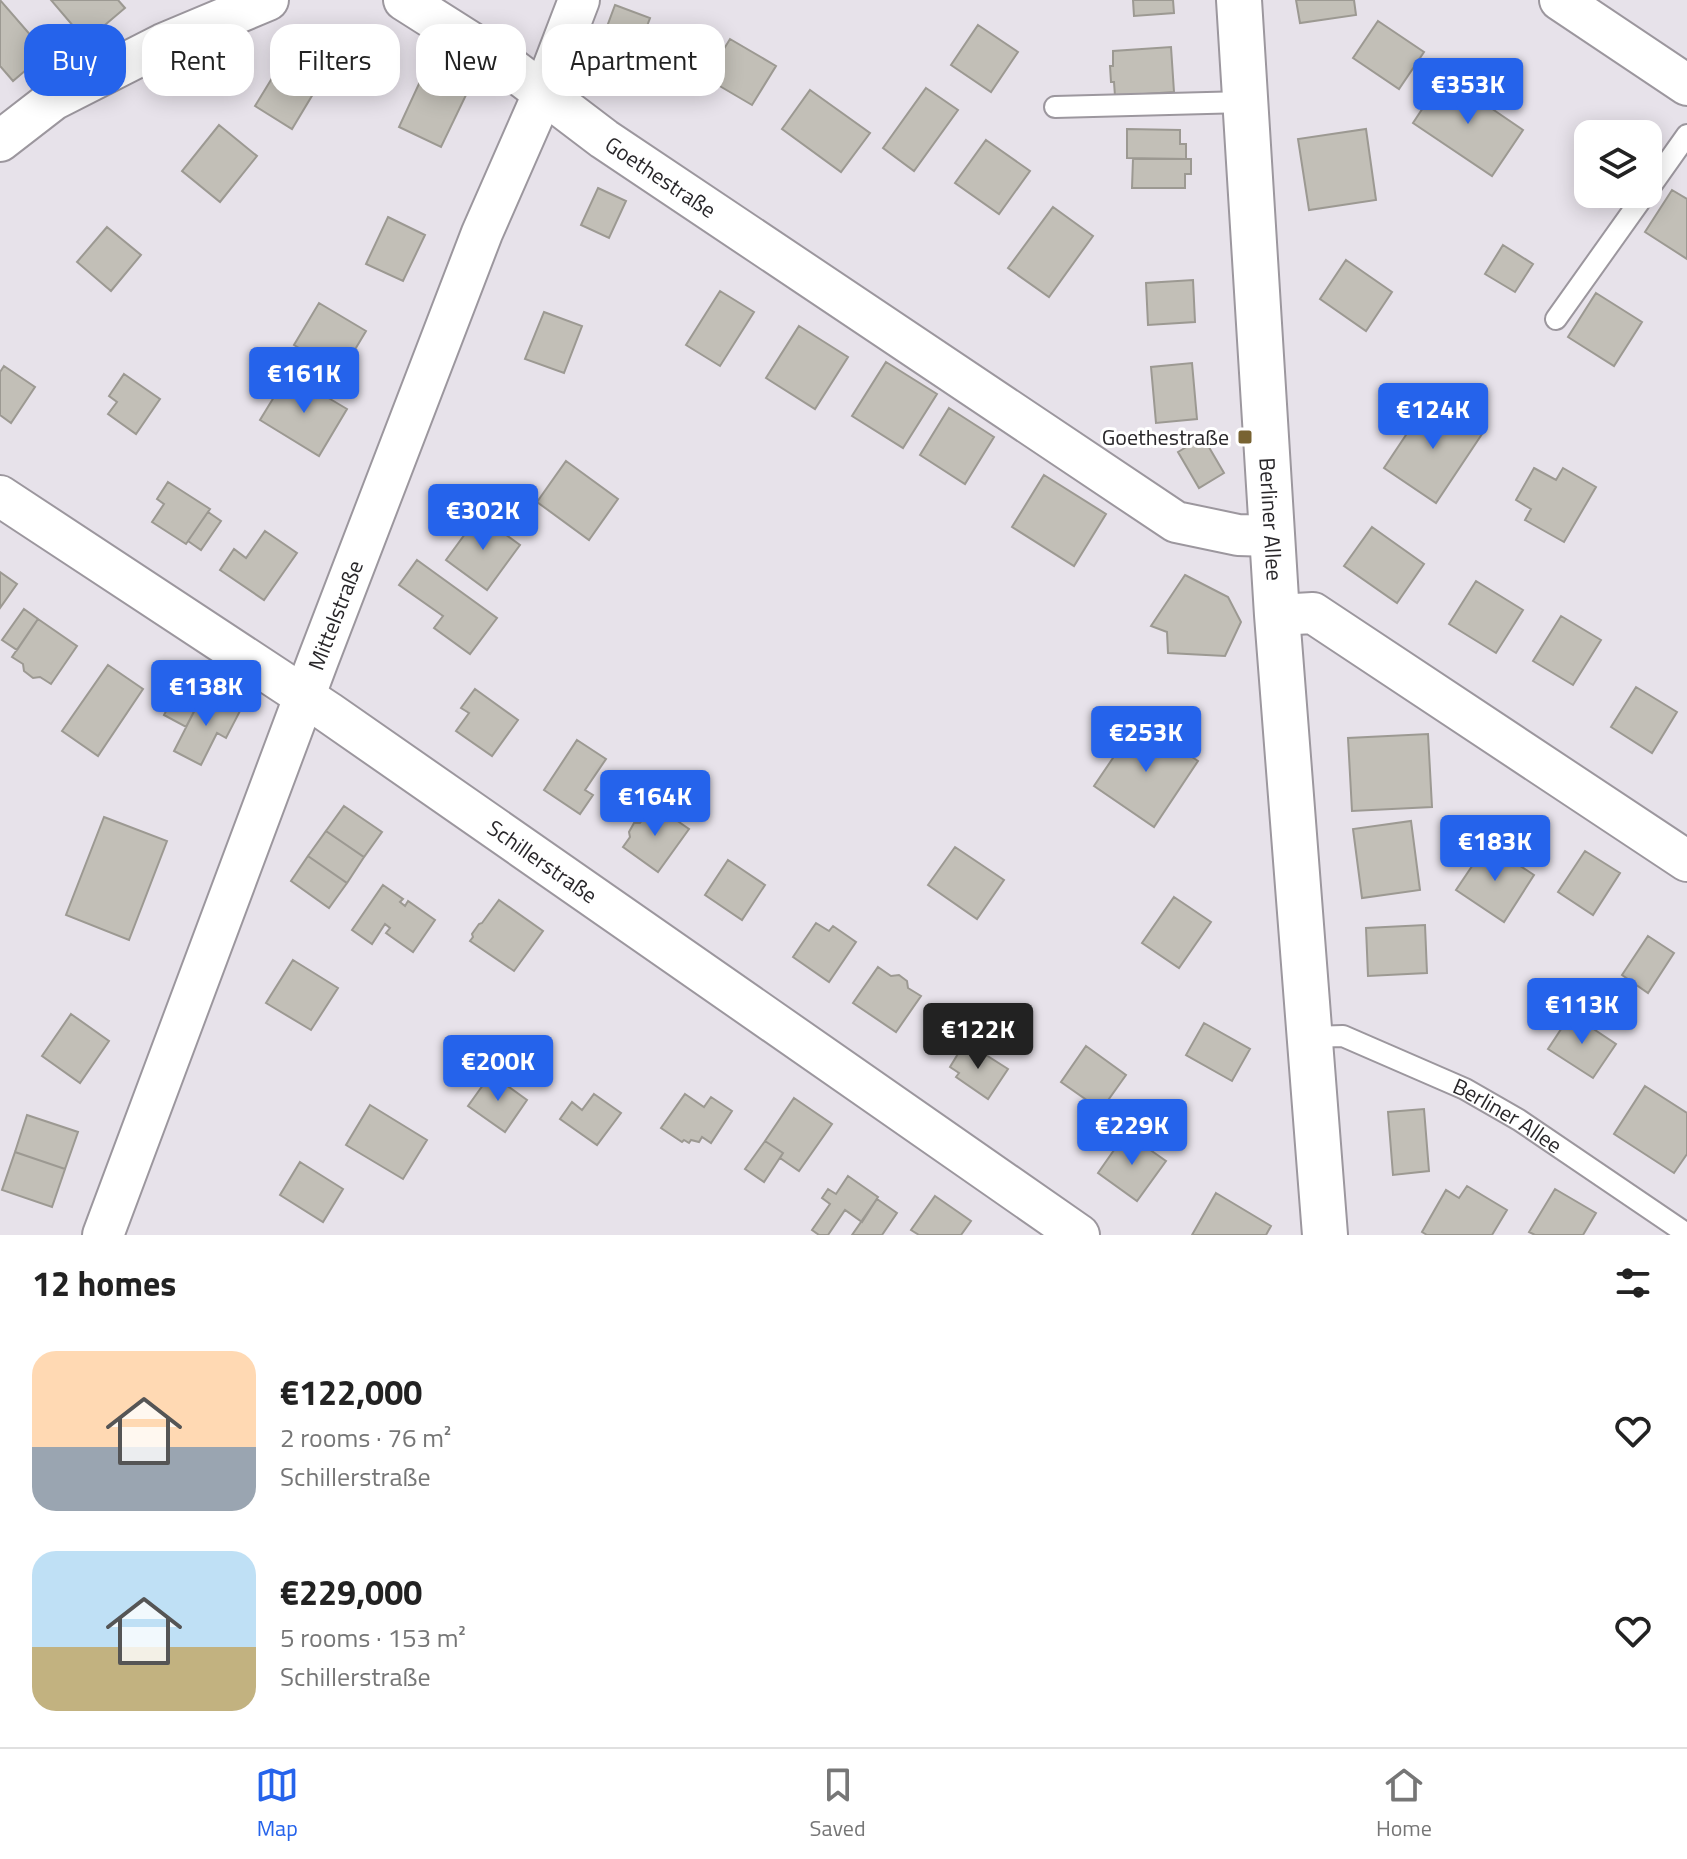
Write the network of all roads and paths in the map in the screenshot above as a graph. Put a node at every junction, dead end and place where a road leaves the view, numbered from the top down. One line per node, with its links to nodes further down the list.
1 (268, 0): 14 (street)
2 (404, 0): 8 (street, Goethestraße)
3 (579, 0): 6 (street, Mittelstraße)
4 (1239, 0): 11 (street, Berliner Allee)
5 (1560, 0): 7 (street)
6 (570, 24)
7 (1687, 85)
8 (542, 93)
9 (542, 96): 21 (street, Mittelstraße)
10 (546, 96): 19 (street, Goethestraße)
11 (1245, 102): 12 (lane); 19 (street, Berliner Allee)
12 (1055, 107)
13 (1687, 135): 15 (lane)
14 (0, 141)
15 (1662, 170)
16 (1635, 208): 17 (lane)
17 (1556, 319)
18 (0, 496): 21 (street, Schillerstraße)
19 (1272, 536): 20 (street, Berliner Allee)
20 (1277, 615): 22 (street); 23 (street, Berliner Allee)
21 (304, 697): 25 (street, Mittelstraße); 26 (street, Schillerstraße)
22 (1687, 861)
23 (1310, 1037): 24 (lane, Berliner Allee); 27 (street, Berliner Allee)
24 (1687, 1234)
25 (103, 1235)
26 (1079, 1235)
27 (1325, 1235)

